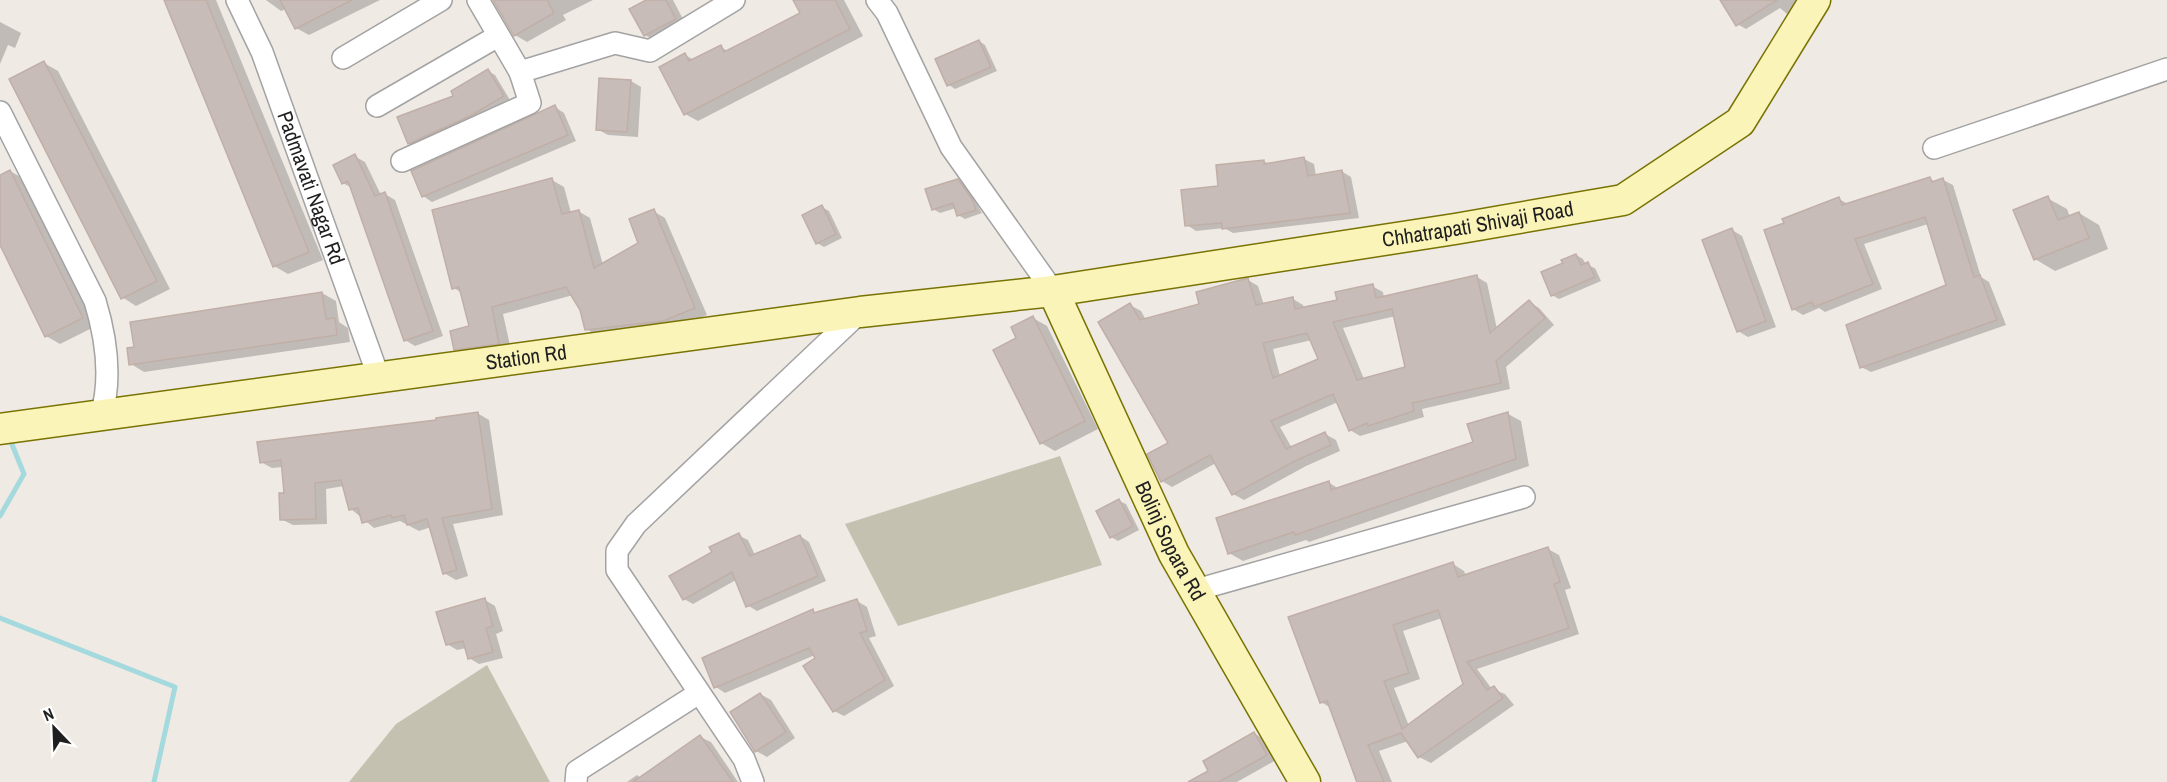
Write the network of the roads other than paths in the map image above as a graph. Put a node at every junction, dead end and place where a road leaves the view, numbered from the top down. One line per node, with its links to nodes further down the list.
1 (237, 0): 17 (street, Padmavati Nagar Rd)
2 (441, 0): 8 (street)
3 (478, 0): 7 (street)
4 (734, 0): 10 (street)
5 (877, 0): 15 (street)
6 (1815, 0): 15 (main road, Chhatrapati Shivaji Road)
7 (498, 36): 10 (street); 11 (street)
8 (343, 58)
9 (2167, 69): 13 (street)
10 (520, 72): 14 (street)
11 (377, 106)
12 (0, 112): 18 (street)
13 (1934, 148)
14 (402, 161)
15 (1053, 291): 16 (main road, Station Rd); 21 (main road, Bolinj Sopara Rd)
16 (860, 312): 17 (main road, Station Rd); 22 (street)
17 (380, 378): 18 (main road, Station Rd)
18 (101, 416): 19 (main road, Station Rd)
19 (0, 429)
20 (1524, 497): 21 (street)
21 (1196, 590): 25 (main road, Bolinj Sopara Rd)
22 (699, 693): 23 (street); 24 (street)
23 (576, 782)
24 (753, 782)
25 (1305, 782)

